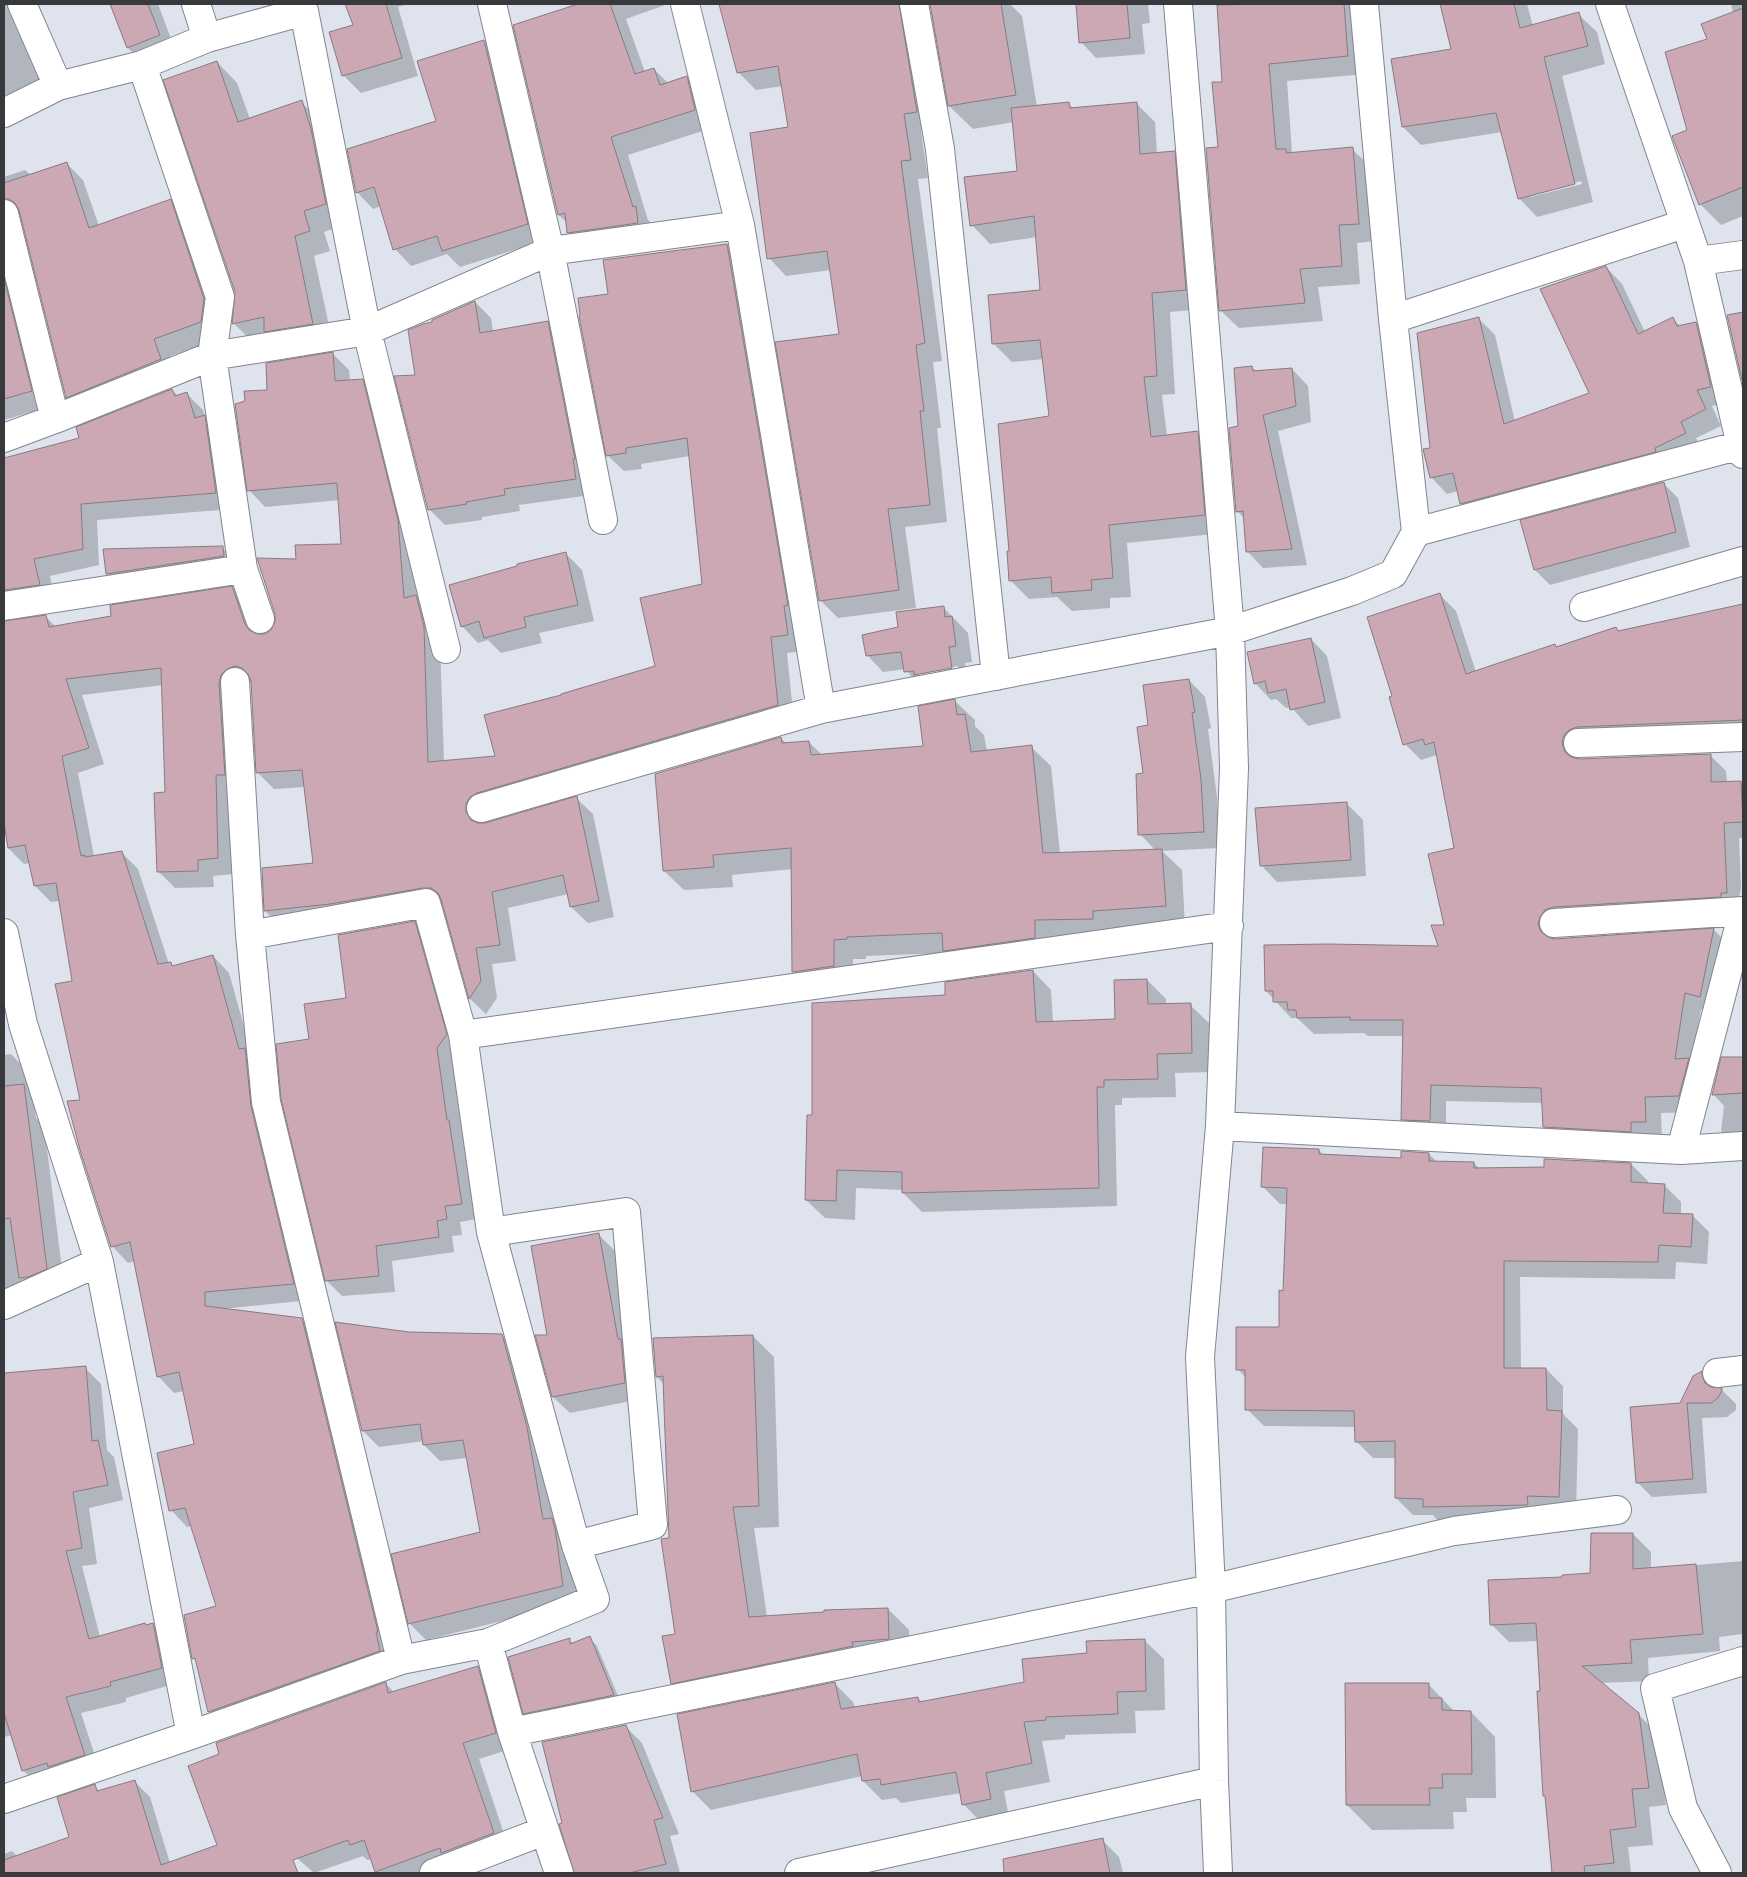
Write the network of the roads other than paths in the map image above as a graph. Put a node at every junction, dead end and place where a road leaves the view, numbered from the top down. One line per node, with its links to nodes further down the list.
1 (22, 4): 11 (street)
2 (196, 4): 9 (street)
3 (492, 4): 16 (street)
4 (685, 4): 15 (street)
5 (914, 4): 34 (street)
6 (1178, 4): 32 (street)
7 (1364, 4): 19 (street)
8 (1610, 4): 14 (street)
9 (207, 38): 10 (street); 20 (street)
10 (142, 65): 11 (street); 21 (street)
11 (58, 86): 12 (street)
12 (4, 113)
13 (4, 214): 22 (street)
14 (1684, 224): 18 (street); 19 (street)
15 (740, 225): 16 (street); 36 (street)
16 (550, 251): 20 (street); 25 (street)
17 (1743, 255): 18 (street)
18 (1698, 261): 24 (street)
19 (1393, 319): 26 (street)
20 (367, 331): 21 (street); 33 (street)
21 (212, 356): 22 (street); 28 (street)
22 (55, 419): 23 (street)
23 (4, 438)
24 (1742, 449): 26 (street)
25 (603, 520)
26 (1416, 532): 32 (street)
27 (1743, 561): 30 (street)
28 (244, 569): 29 (street); 31 (street)
29 (4, 606)
30 (1584, 607)
31 (260, 619)
32 (1230, 631): 34 (street); 42 (street)
33 (446, 650)
34 (996, 676): 36 (street)
35 (235, 682): 44 (street)
36 (821, 709): 39 (street)
37 (1743, 738): 38 (street)
38 (1578, 743)
39 (481, 808)
40 (1743, 912): 41 (street); 48 (street)
41 (1554, 923)
42 (1229, 926): 45 (street); 46 (street)
43 (4, 933): 50 (street)
44 (250, 935): 45 (street); 56 (street)
45 (463, 1035): 49 (street)
46 (1220, 1126): 48 (street); 54 (street)
47 (1743, 1146): 48 (street)
48 (1681, 1150)
49 (491, 1232): 53 (street); 53 (street)
50 (99, 1262): 51 (street); 59 (street)
51 (4, 1305)
52 (1617, 1510): 54 (street)
53 (576, 1545): 55 (street)
54 (1211, 1589): 58 (street); 60 (street)
55 (488, 1643): 56 (street); 58 (street)
56 (401, 1660): 59 (street)
57 (1743, 1662): 67 (street)
58 (512, 1732): 62 (street)
59 (190, 1735): 61 (street)
60 (1214, 1781): 65 (street); 66 (street)
61 (4, 1799)
62 (544, 1831): 63 (street); 64 (street)
63 (434, 1873)
64 (559, 1873)
65 (799, 1873)
66 (1218, 1873)
67 (1717, 1873)

